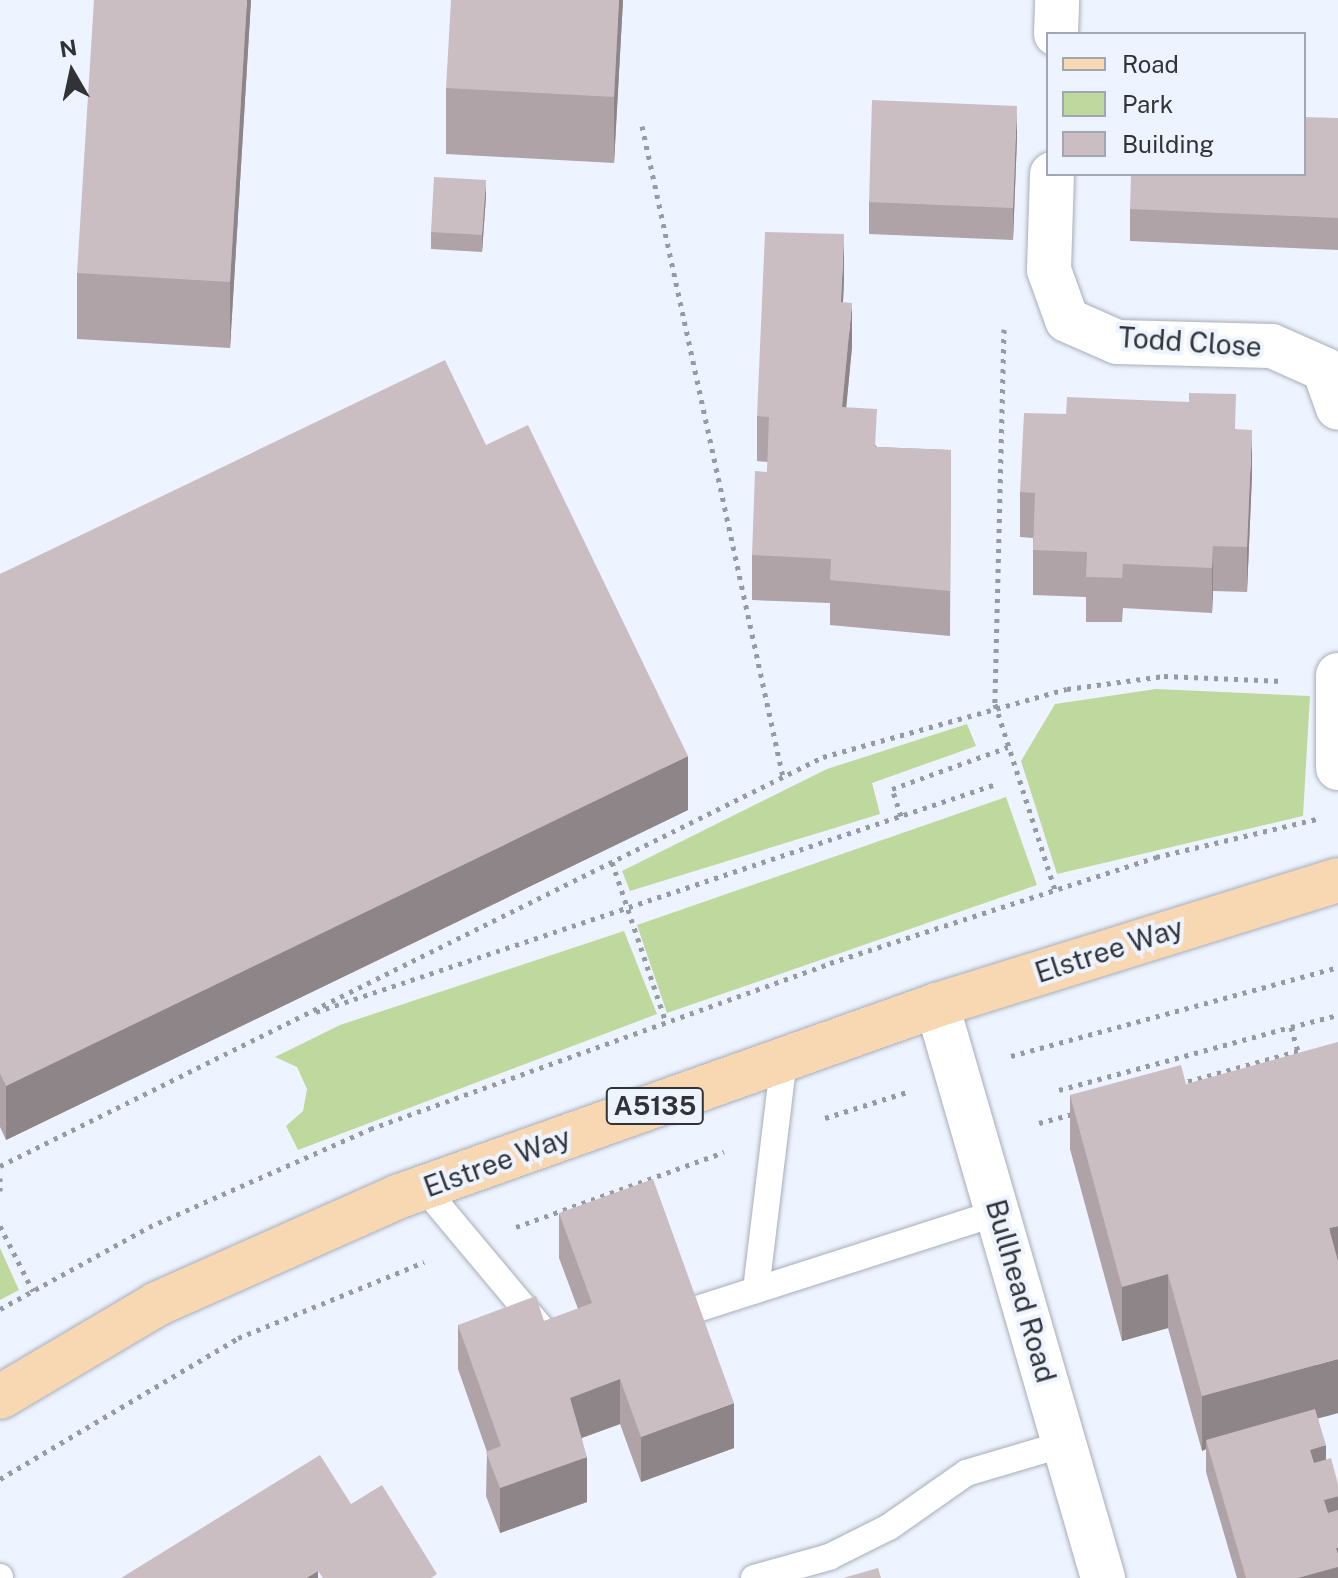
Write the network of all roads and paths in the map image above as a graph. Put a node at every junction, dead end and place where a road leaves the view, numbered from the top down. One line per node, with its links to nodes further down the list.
1 (1057, 0): 2 (street)
2 (1056, 32)
3 (642, 126): 12 (path)
4 (1052, 176): 6 (street, Todd Close)
5 (1004, 329): 9 (path)
6 (1338, 408)
7 (1338, 675): 8 (street)
8 (1338, 683): 9 (path); 11 (street)
9 (995, 704): 10 (path); 12 (path)
10 (1008, 747): 14 (path); 18 (path)
11 (1338, 768)
12 (783, 777): 16 (path)
13 (996, 784): 14 (path)
14 (901, 816): 19 (path)
15 (1322, 818): 18 (path)
16 (612, 862): 19 (path); 23 (path)
17 (1338, 880): 21 (main road, Elstree Way / A5135)
18 (1055, 890): 24 (path)
19 (627, 908): 23 (path); 24 (path)
20 (1338, 967): 27 (path)
21 (937, 1005): 26 (main road, Elstree Way / A5135); 27 (street, Bullhead Road)
22 (1338, 1015): 25 (path)
23 (296, 1019): 33 (path)
24 (666, 1022): 41 (path)
25 (1291, 1027): 28 (path); 29 (path)
26 (784, 1059): 32 (lane); 35 (main road, Elstree Way / A5135)
27 (955, 1076): 32 (path); 37 (street, Bullhead Road)
28 (1176, 1085)
29 (1059, 1090)
30 (1084, 1110): 31 (path)
31 (1039, 1123)
32 (775, 1134): 39 (path); 40 (lane)
33 (0, 1166)
34 (0, 1178): 36 (path)
35 (424, 1188): 39 (lane); 45 (main road, Elstree Way / A5135)
36 (0, 1191)
37 (999, 1212): 40 (lane); 46 (street, Bullhead Road)
38 (0, 1226): 41 (path)
39 (471, 1244): 44 (lane); 47 (path)
40 (756, 1290): 43 (lane)
41 (33, 1291): 42 (path)
42 (0, 1309)
43 (685, 1313)
44 (562, 1352)
45 (0, 1397)
46 (1064, 1444): 48 (lane); 49 (street, Bullhead Road)
47 (0, 1479)
48 (754, 1578)
49 (1103, 1578)

